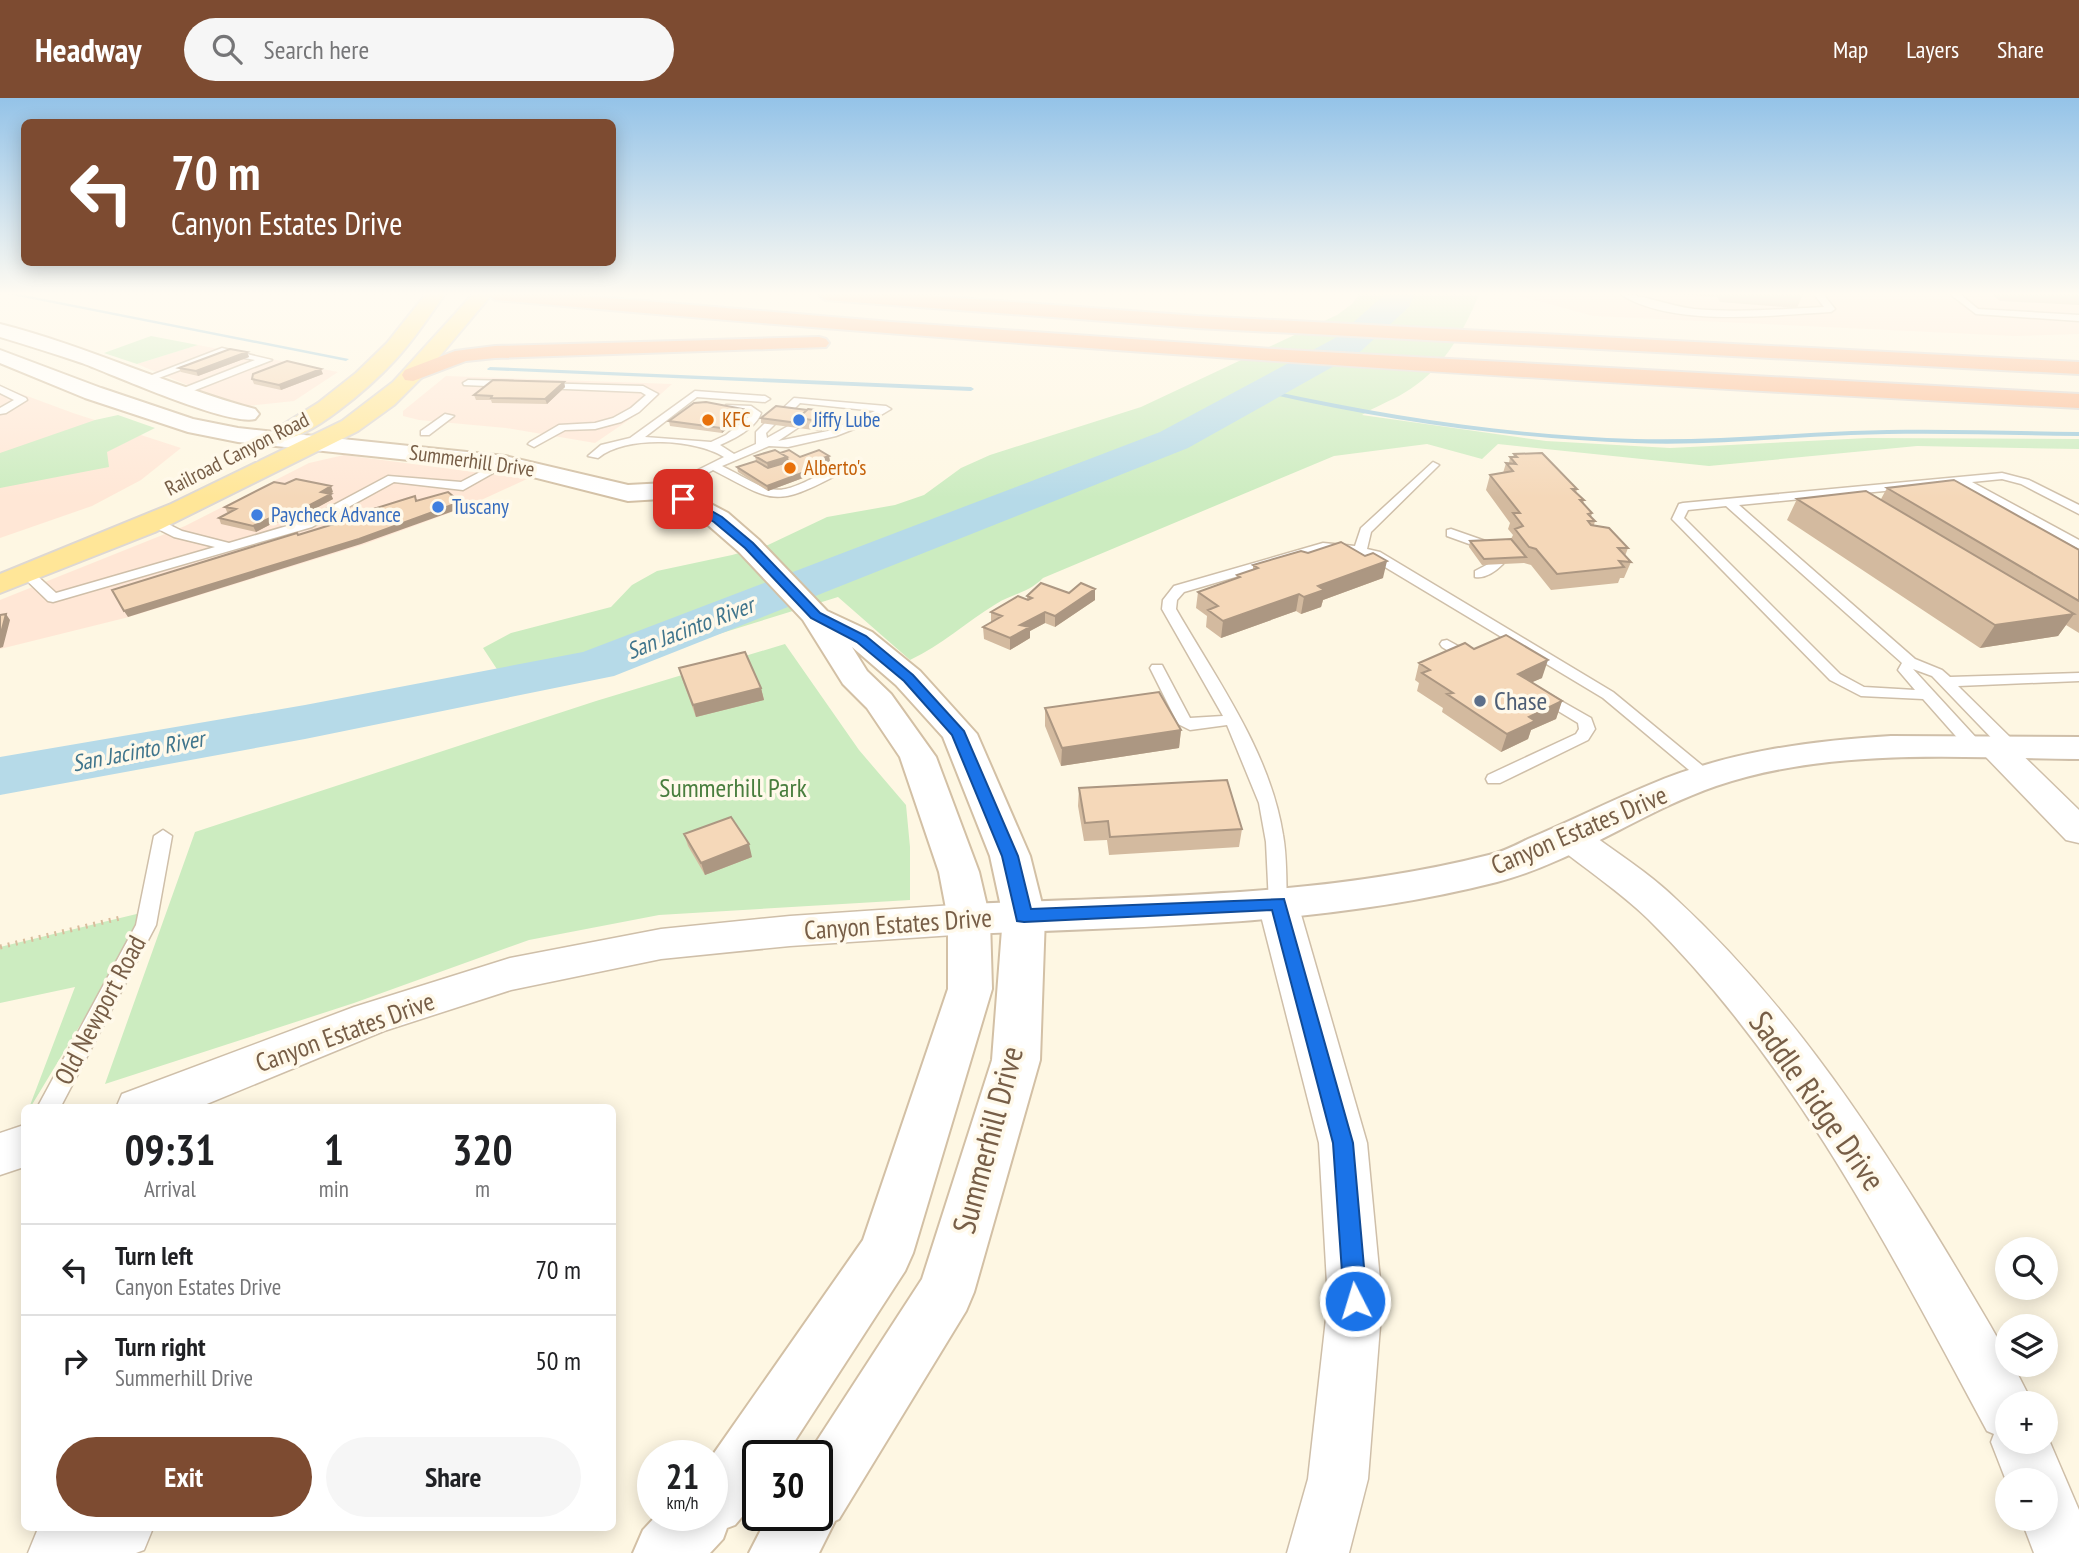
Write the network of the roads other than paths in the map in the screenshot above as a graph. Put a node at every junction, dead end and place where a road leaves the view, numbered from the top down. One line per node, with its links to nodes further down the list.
1 (15, 362): 33 (main road, Summerhill Drive)
2 (59, 362): 13 (main road)
3 (96, 362): 13 (main road)
4 (201, 362): 15 (lane)
5 (262, 362): 12 (lane)
6 (381, 362): 31 (main road, Railroad Canyon Road)
7 (425, 362): 17 (main road)
8 (446, 362): 17 (highway)
9 (1360, 362): 23 (highway)
10 (1960, 362): 14 (highway)
11 (233, 363): 12 (lane)
12 (250, 366): 16 (lane)
13 (111, 367): 18 (main road)
14 (2079, 368)
15 (170, 370): 16 (lane); 18 (lane)
16 (211, 376): 21 (lane)
17 (413, 376): 30 (main road)
18 (144, 380): 21 (main road)
19 (468, 383): 35 (lane)
20 (0, 389): 26 (lane)
21 (180, 393): 31 (main road)
22 (765, 399): 24 (lane)
23 (2079, 401)
24 (685, 402): 34 (lane); 37 (lane)
25 (821, 402): 27 (lane); 28 (lane); 36 (lane)
26 (2, 411)
27 (791, 412)
28 (808, 414)
29 (449, 416): 32 (lane)
30 (349, 427): 31 (main road); 32 (main road, Summerhill Drive)
31 (310, 433): 33 (main road, Summerhill Drive); 42 (main road, Summerhill Drive); 50 (main road, Railroad Canyon Road)
32 (425, 433): 35 (main road, Summerhill Drive)
33 (276, 439): 56 (main road, Railroad Canyon Road)
34 (634, 440): 37 (lane); 40 (lane)
35 (534, 444): 40 (main road, Summerhill Drive)
36 (786, 444): 38 (lane); 39 (lane)
37 (712, 445): 41 (lane)
38 (762, 446): 38 (lane); 41 (lane)
39 (802, 453)
40 (594, 456): 42 (main road); 47 (main road, Summerhill Drive)
41 (733, 458): 45 (lane)
42 (505, 463): 47 (main road, Summerhill Drive); 54 (lane)
43 (820, 465): 45 (lane)
44 (1433, 465): 55 (lane)
45 (713, 466): 47 (lane)
46 (1959, 480): 48 (lane); 49 (lane); 52 (lane)
47 (666, 491): 61 (main road, Summerhill Drive)
48 (1728, 502): 64 (lane); 69 (lane)
49 (2079, 510)
50 (156, 523): 54 (lane); 58 (main road, Railroad Canyon Road)
51 (1451, 533): 53 (lane)
52 (2079, 545)
53 (1486, 546)
54 (230, 547): 58 (lane)
55 (1360, 551): 70 (lane); 73 (lane)
56 (0, 558)
57 (1496, 564): 59 (lane)
58 (27, 574): 60 (main road, Railroad Canyon Road)
59 (1480, 574)
60 (0, 584)
61 (816, 615): 79 (main road, Summerhill Drive); 79 (main road, Summerhill Drive)
62 (1453, 642): 63 (lane)
63 (1483, 660)
64 (1910, 662): 67 (lane); 69 (lane)
65 (1157, 668): 70 (lane)
66 (2079, 677): 67 (lane)
67 (1945, 682): 71 (lane)
68 (1529, 687): 74 (lane)
69 (1927, 695): 71 (lane)
70 (1231, 720): 78 (lane)
71 (1994, 748): 72 (main road, Canyon Estates Drive); 73 (main road, Canyon Estates Drive); 75 (street)
72 (2079, 748)
73 (1707, 776): 77 (main road, Canyon Estates Drive)
74 (1494, 779)
75 (2079, 831)
76 (163, 836): 80 (lane, Old Newport Road)
77 (1570, 836): 78 (main road, Canyon Estates Drive); 84 (street, Saddle Ridge Drive)
78 (1278, 904): 79 (main road, Canyon Estates Drive); 94 (street)
79 (996, 917): 81 (street, Canyon Estates Drive); 85 (main road, Summerhill Drive); 86 (main road, Summerhill Drive)
80 (50, 1104)
81 (151, 1104)
82 (21, 1147): 83 (street)
83 (0, 1154)
84 (1996, 1391)
85 (833, 1472)
86 (728, 1485)
87 (114, 1531): 91 (street)
88 (686, 1531): 92 (main road)
89 (796, 1531): 93 (main road)
90 (2057, 1531): 95 (street)
91 (59, 1553)
92 (666, 1553)
93 (782, 1553)
94 (1318, 1553)
95 (2066, 1553)

